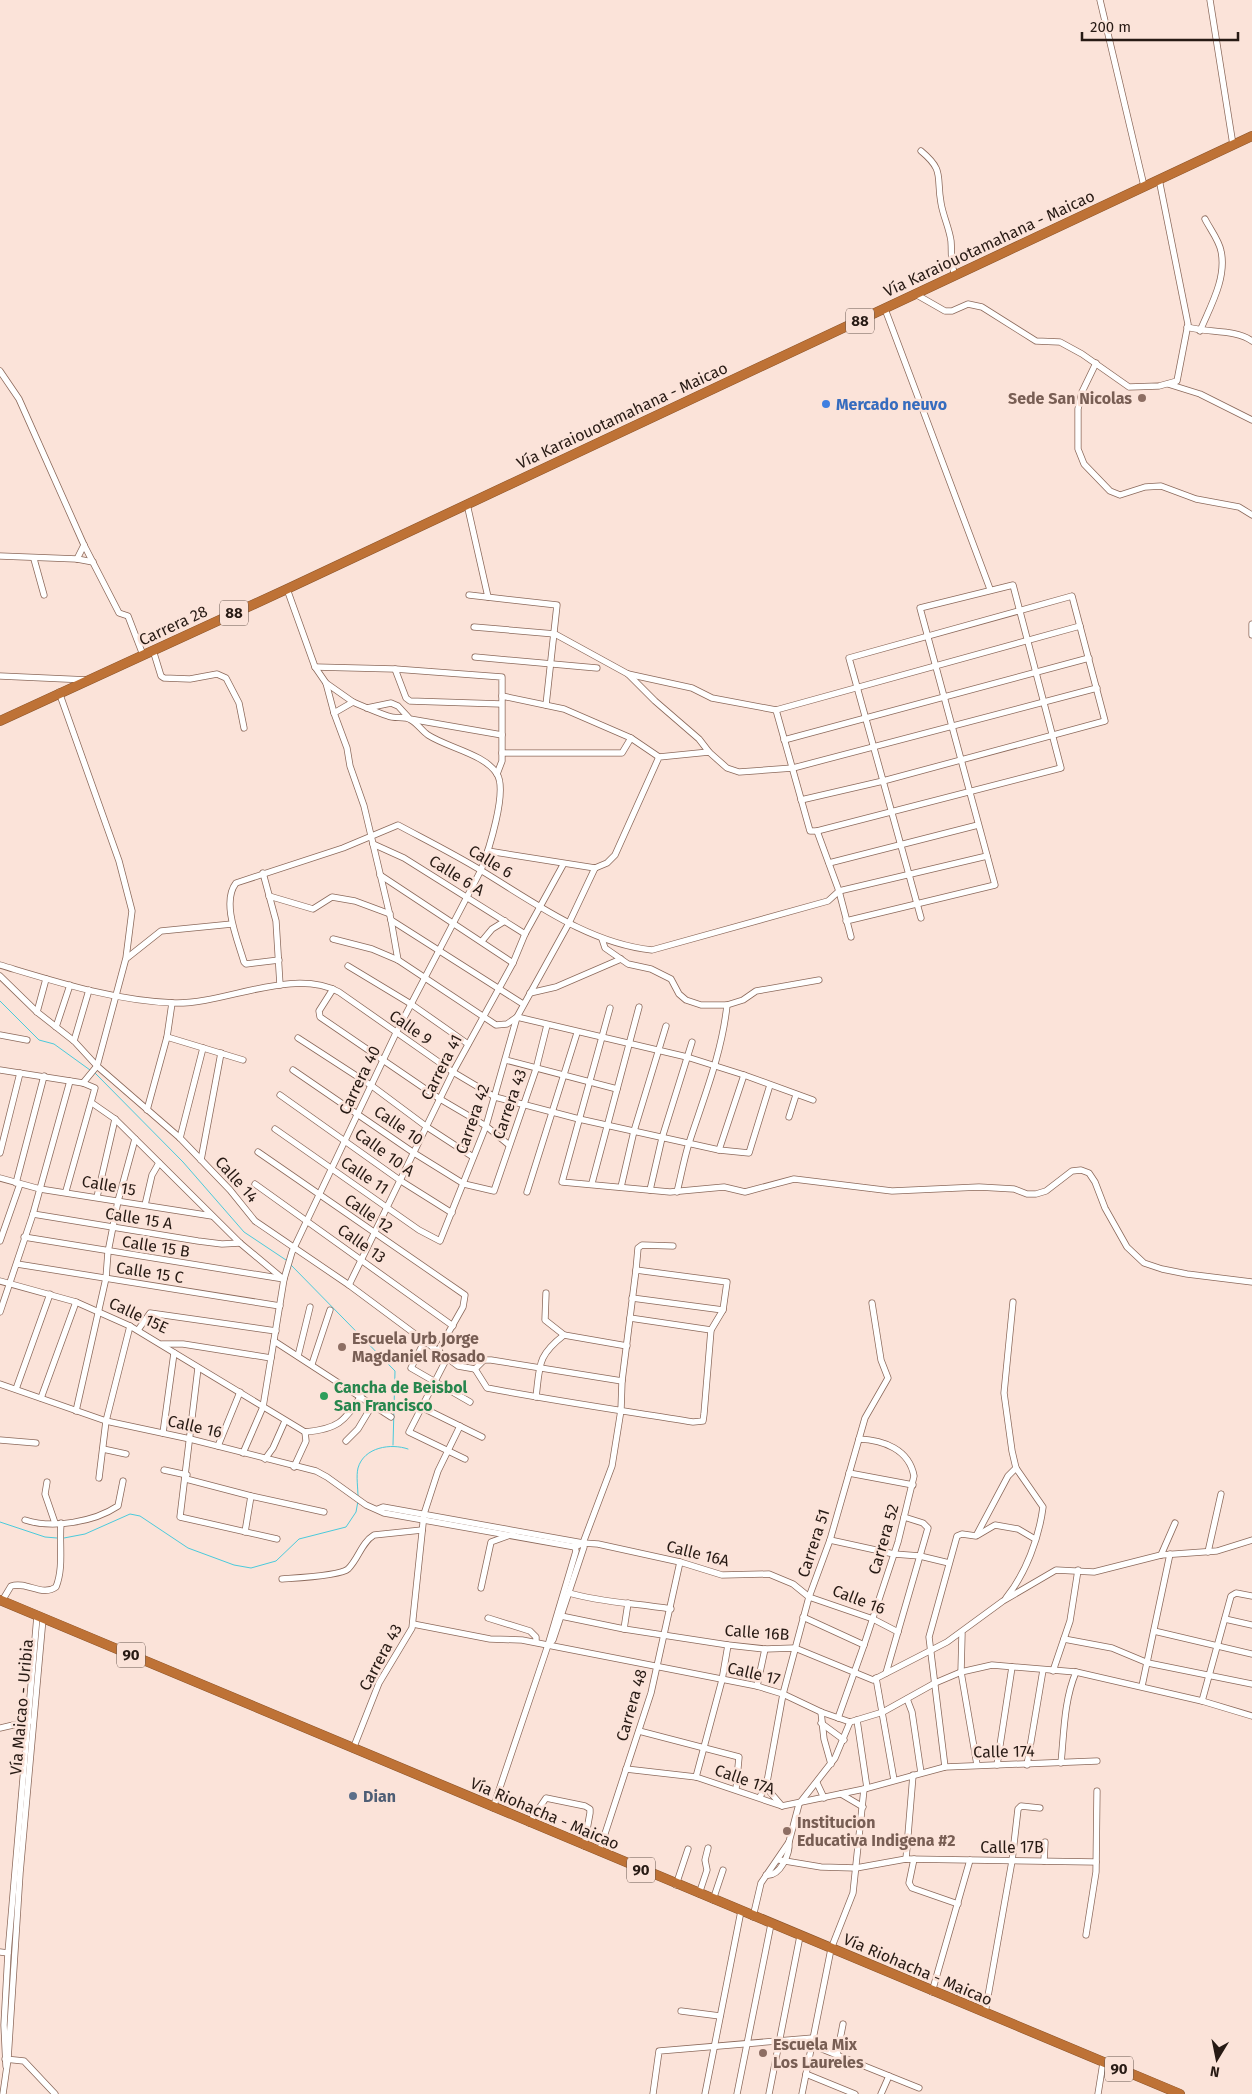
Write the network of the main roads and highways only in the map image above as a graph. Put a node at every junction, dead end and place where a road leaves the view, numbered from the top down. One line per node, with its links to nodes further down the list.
1 (1252, 136): 2 (highway, Vía Karaiouotamahana - Maicao / 88)
2 (467, 504): 3 (highway, Carrera 28 / 88)
3 (0, 721)
4 (1, 1601): 5 (highway, Vía Riohacha - Maicao / 90)
5 (1180, 2094)

